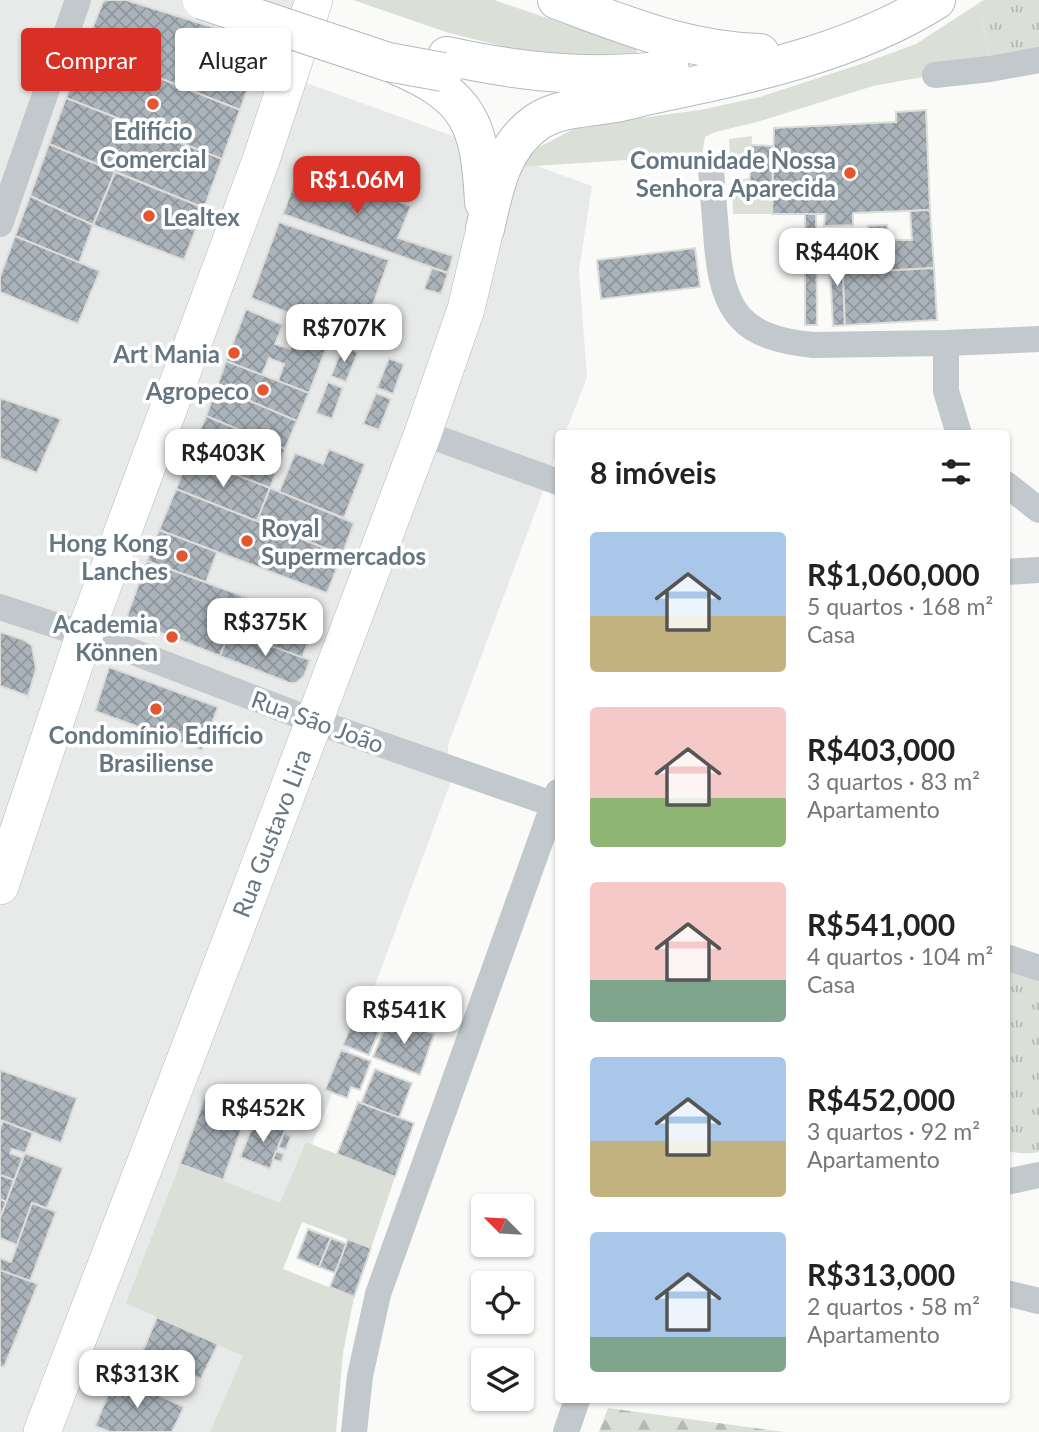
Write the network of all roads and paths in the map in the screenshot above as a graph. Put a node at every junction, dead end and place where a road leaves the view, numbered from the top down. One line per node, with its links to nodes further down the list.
1 (78, 0): 14 (street)
2 (202, 0): 10 (main road, bridge)
3 (270, 0): 10 (main road)
4 (557, 0): 8 (main road)
5 (905, 0): 8 (main road)
6 (936, 0): 12 (main road)
7 (306, 2): 26 (main road)
8 (760, 52): 10 (main road)
9 (1039, 60): 11 (street)
10 (443, 72): 12 (main road); 15 (main road)
11 (935, 75)
12 (704, 84): 15 (main road)
13 (711, 169): 17 (street)
14 (0, 224)
15 (485, 229): 19 (main road, Rua Gustavo Lira)
16 (1039, 340): 17 (street)
17 (946, 344): 18 (street)
18 (958, 430)
19 (423, 433): 20 (street); 27 (main road, Rua Gustavo Lira)
20 (555, 481)
21 (1010, 487): 22 (street)
22 (1039, 510)
23 (1039, 570): 24 (street)
24 (1010, 572)
25 (0, 607): 26 (street, Rua São João)
26 (84, 636): 27 (street, Rua São João); 30 (main road)
27 (314, 721): 28 (street, Rua São João); 38 (main road, Rua Gustavo Lira)
28 (555, 800)
29 (555, 807): 39 (street)
30 (0, 886)
31 (1010, 958): 32 (street)
32 (1039, 968)
33 (1039, 1175): 34 (street)
34 (1010, 1181)
35 (1010, 1294): 36 (street)
36 (1039, 1301)
37 (576, 1403): 40 (street)
38 (42, 1432)
39 (354, 1432)
40 (566, 1432)

